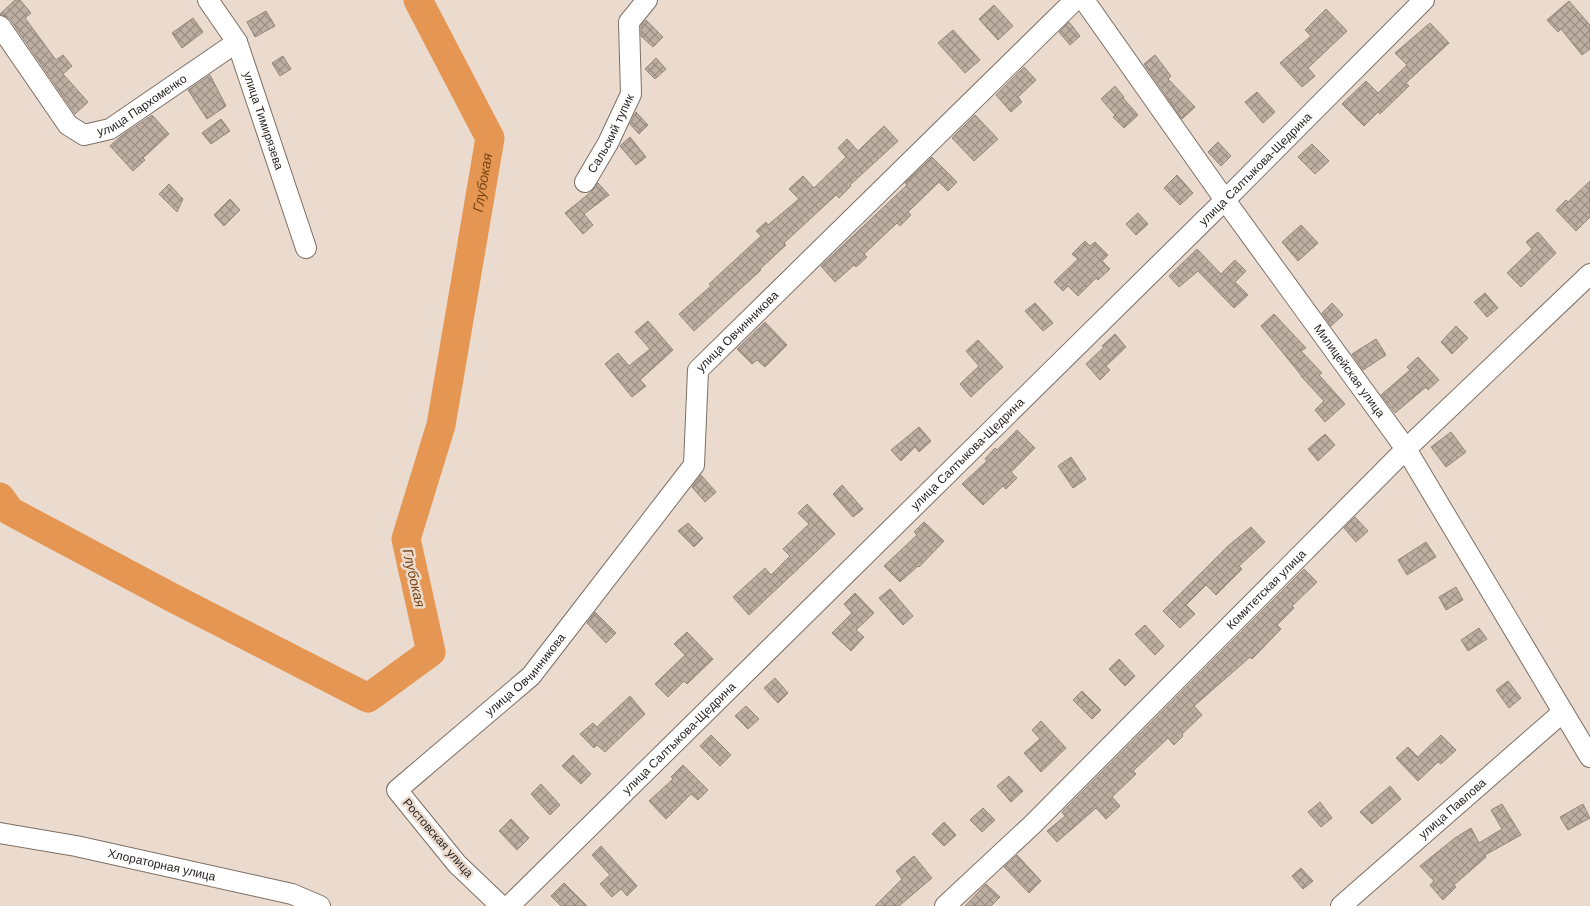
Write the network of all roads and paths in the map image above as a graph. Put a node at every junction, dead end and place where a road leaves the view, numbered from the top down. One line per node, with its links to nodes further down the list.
1 (208, 0): 7 (street, улица Тимирязева)
2 (648, 0): 8 (street, Сальский тупик)
3 (1075, 0): 15 (street, улица Овчинникова)
4 (1084, 0): 9 (street, Милицейская улица)
5 (1424, 0): 9 (street, улица Салтыкова-Щедрина)
6 (0, 26): 7 (street, улица Пархоменко)
7 (237, 42): 10 (street, улица Тимирязева)
8 (585, 182)
9 (1225, 200): 12 (street, Милицейская улица); 19 (street, улица Салтыкова-Щедрина)
10 (306, 248)
11 (1590, 274): 12 (street, Комитетская улица)
12 (1406, 449): 13 (street, Милицейская улица); 20 (street, Комитетская улица)
13 (1564, 712): 14 (street, Милицейская улица); 21 (street, улица Павлова)
14 (1590, 758)
15 (397, 790): 18 (street, Ростовская улица)
16 (0, 833): 17 (street, Хлораторная улица)
17 (320, 906)
18 (501, 906)
19 (509, 906)
20 (945, 906)
21 (1341, 906)

